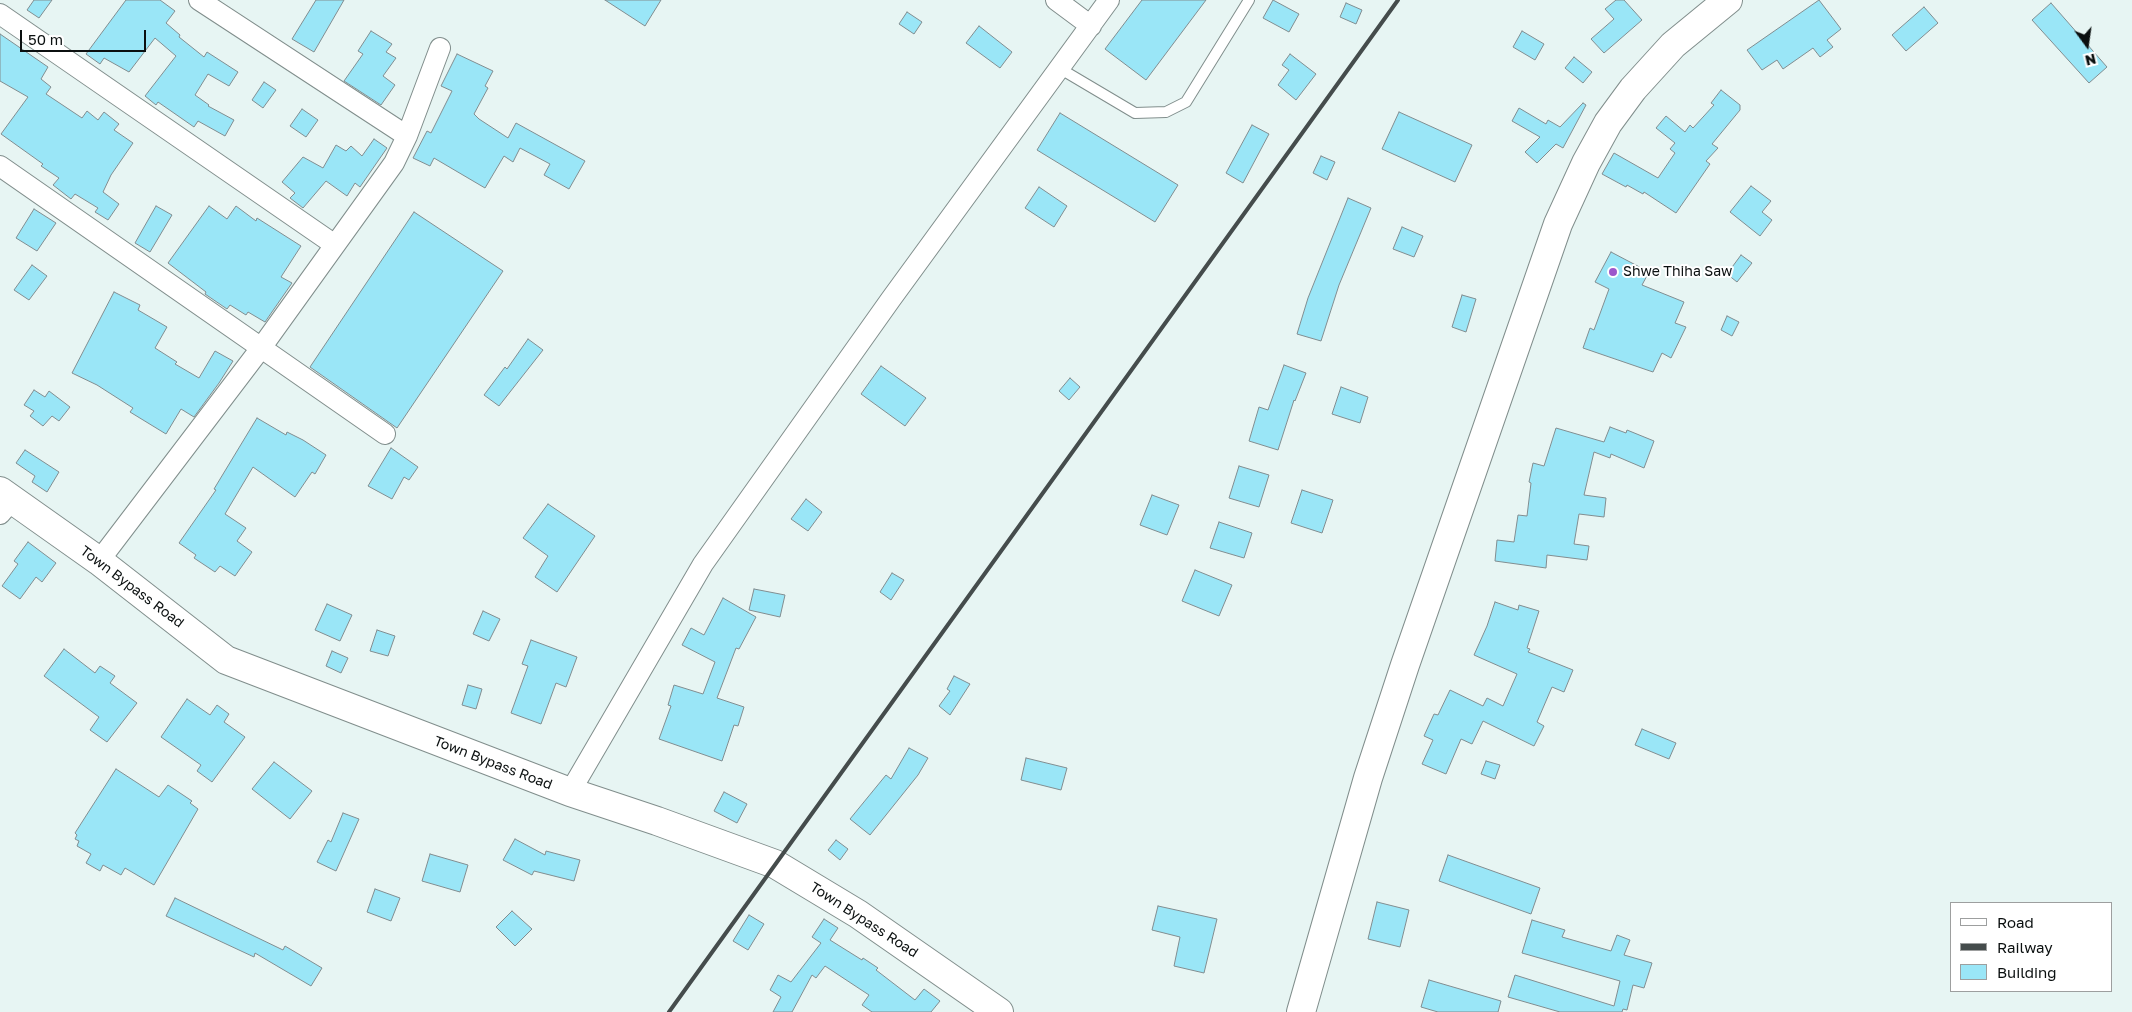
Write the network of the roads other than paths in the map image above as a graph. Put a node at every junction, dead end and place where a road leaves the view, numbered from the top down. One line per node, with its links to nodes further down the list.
1 (199, 0): 10 (street)
2 (1056, 0): 7 (street)
3 (1109, 0): 7 (street)
4 (1249, 0): 9 (lane)
5 (1728, 0): 19 (main road)
6 (0, 14): 12 (street)
7 (1090, 26): 9 (street)
8 (440, 48): 10 (street)
9 (1059, 68): 17 (street)
10 (407, 136): 12 (street)
11 (0, 166): 13 (street)
12 (335, 245): 13 (street)
13 (261, 348): 14 (street); 16 (street)
14 (384, 434)
15 (4, 502): 16 (main road, Town Bypass Road)
16 (99, 561): 17 (main road, Town Bypass Road)
17 (570, 792): 18 (main road, Town Bypass Road)
18 (999, 1012)
19 (1301, 1012)

